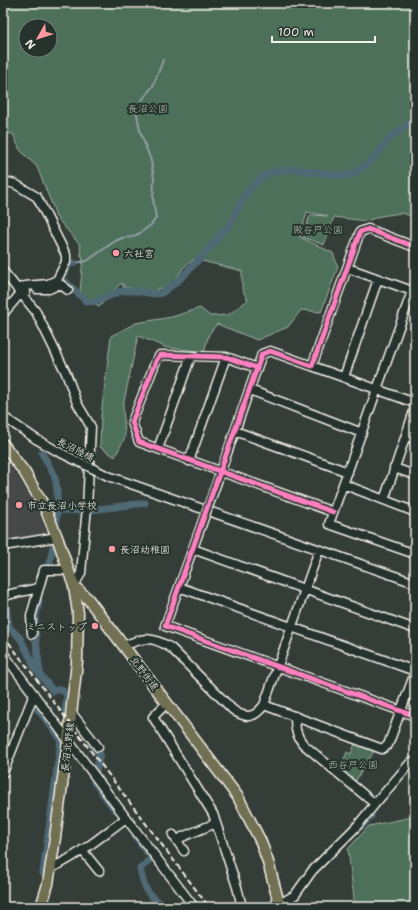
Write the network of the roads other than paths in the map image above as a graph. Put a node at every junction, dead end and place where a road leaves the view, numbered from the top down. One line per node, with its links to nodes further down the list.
1 (3, 182): 7 (street)
2 (415, 246): 3 (street)
3 (348, 268): 5 (street); 12 (street)
4 (3, 271): 7 (street)
5 (378, 279): 8 (street); 14 (street)
6 (68, 290): 7 (street)
7 (19, 291): 9 (street); 42 (street)
8 (414, 292): 15 (street)
9 (3, 314)
10 (191, 356): 11 (street); 25 (street); 25 (street)
11 (226, 357): 13 (street); 26 (street)
12 (312, 366): 13 (street); 14 (street)
13 (258, 368): 16 (street)
14 (344, 378): 15 (street)
15 (377, 389): 17 (street); 21 (street)
16 (250, 390): 20 (street); 21 (street)
17 (415, 403)
18 (415, 408): 22 (street)
19 (5, 418): 38 (street, 長沼陸橋, bridge)
20 (235, 431): 28 (street); 29 (street)
21 (362, 433): 29 (street)
22 (406, 436): 23 (street); 27 (street)
23 (415, 439)
24 (3, 444): 35 (main road, 北野街道)
25 (158, 449): 26 (street)
26 (189, 461): 28 (street)
27 (394, 468): 30 (street); 32 (street)
28 (220, 472): 33 (street); 37 (street, bridge)
29 (348, 472): 31 (street)
30 (415, 475)
31 (343, 484): 32 (street); 33 (street)
32 (384, 500): 34 (street)
33 (333, 512): 39 (street)
34 (415, 512)
35 (57, 537): 36 (street); 40 (main road, 北野街道)
36 (3, 546)
37 (193, 549): 43 (street); 45 (street)
38 (319, 550): 41 (street, 長沼陸橋); 45 (street)
39 (415, 554)
40 (68, 570): 42 (main road, 北野街道); 44 (street)
41 (415, 583)
42 (74, 586): 50 (main road, 北野街道); 59 (main road, 長沼北野線)
43 (179, 587): 47 (street); 53 (street)
44 (39, 588): 46 (street); 49 (street)
45 (305, 589): 47 (street); 48 (street)
46 (3, 597)
47 (292, 628): 53 (street); 54 (street)
48 (415, 629)
49 (32, 634)
50 (124, 646): 56 (main road, 北野街道); 57 (street)
51 (3, 653): 52 (street)
52 (7, 662): 55 (street)
53 (277, 667): 57 (street); 58 (street)
54 (415, 672): 58 (street)
55 (34, 694): 62 (street); 65 (street)
56 (167, 702): 68 (street); 73 (main road, 北野街道)
57 (264, 705): 60 (street)
58 (400, 711): 60 (street); 61 (street)
59 (71, 712): 62 (main road, 長沼北野線); 63 (street)
60 (295, 716): 66 (street)
61 (415, 716)
62 (68, 741): 67 (street); 71 (main road, 長沼北野線)
63 (98, 747)
64 (411, 762): 66 (street)
65 (3, 773)
66 (375, 804): 73 (street)
67 (126, 818): 69 (street); 75 (street)
68 (216, 823): 70 (street); 76 (street)
69 (82, 850): 71 (street); 72 (street)
70 (184, 852)
71 (50, 868): 74 (main road, 長沼北野線)
72 (99, 871)
73 (277, 906)
74 (41, 907)
75 (194, 907)
76 (242, 907)

